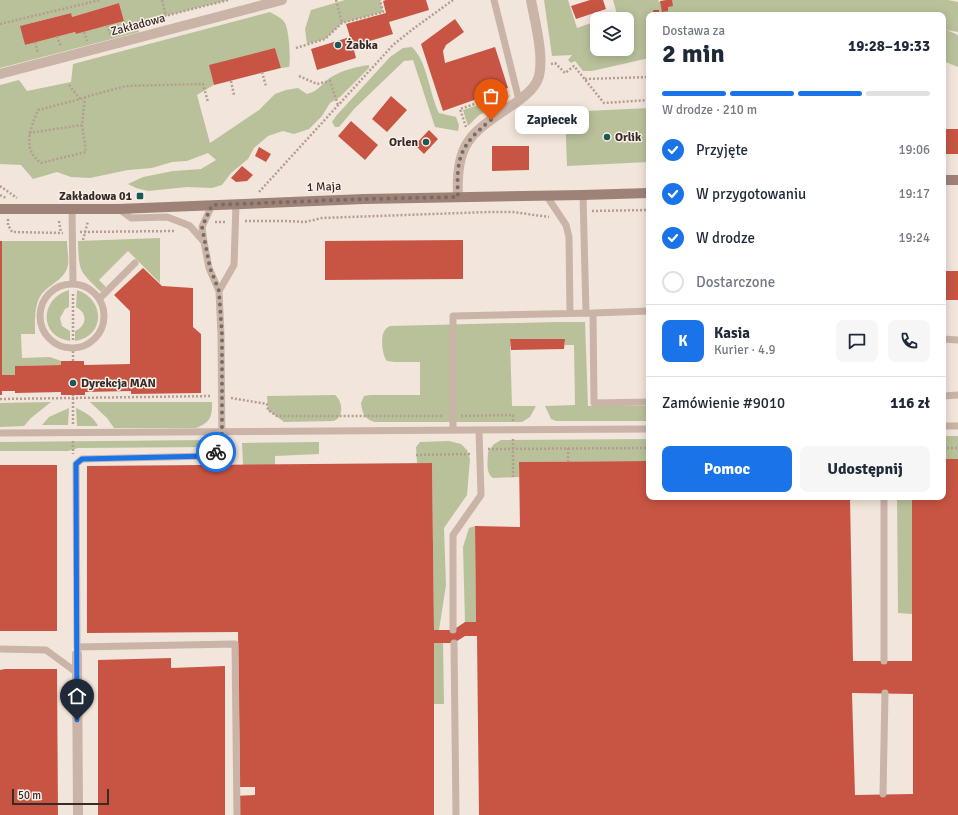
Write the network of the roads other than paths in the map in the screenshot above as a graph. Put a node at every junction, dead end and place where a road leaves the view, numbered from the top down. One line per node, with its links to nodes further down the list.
1 (282, 0): 4 (street, Zakładowa)
2 (494, 0): 5 (lane)
3 (531, 0): 5 (street)
4 (0, 74)
5 (518, 97): 11 (street)
6 (946, 180): 7 (street)
7 (958, 180)
8 (646, 193): 10 (street, 1 Maja)
9 (546, 195): 10 (street, 1 Maja); 11 (street, 1 Maja); 23 (lane)
10 (583, 195): 24 (lane)
11 (458, 197): 12 (street, 1 Maja)
12 (236, 204): 13 (street, 1 Maja); 20 (lane)
13 (212, 205): 16 (street, 1 Maja); 17 (lane)
14 (72, 208): 15 (street, 1 Maja); 16 (street, 1 Maja); 19 (lane)
15 (0, 209)
16 (118, 209): 17 (lane)
17 (204, 242): 20 (lane)
18 (135, 263): 21 (lane)
19 (73, 283): 21 (lane); 21 (lane)
20 (219, 291): 35 (lane)
21 (100, 298)
22 (646, 311): 24 (lane)
23 (570, 313): 24 (lane); 32 (lane)
24 (589, 313): 29 (lane)
25 (946, 339): 26 (lane)
26 (958, 340)
27 (958, 395): 28 (lane)
28 (946, 396)
29 (646, 402)
30 (946, 426): 31 (lane)
31 (958, 426)
32 (453, 429): 34 (lane); 35 (lane)
33 (646, 429): 34 (lane)
34 (480, 430): 38 (lane)
35 (223, 432): 36 (lane); 41 (lane)
36 (0, 433)
37 (884, 500): 42 (lane)
38 (453, 630)
39 (454, 643): 48 (lane)
40 (0, 649): 43 (lane)
41 (77, 650): 43 (street); 47 (lane)
42 (884, 661)
43 (76, 672): 46 (street)
44 (885, 693): 45 (lane)
45 (883, 794)
46 (78, 815)
47 (237, 815)
48 (456, 815)

